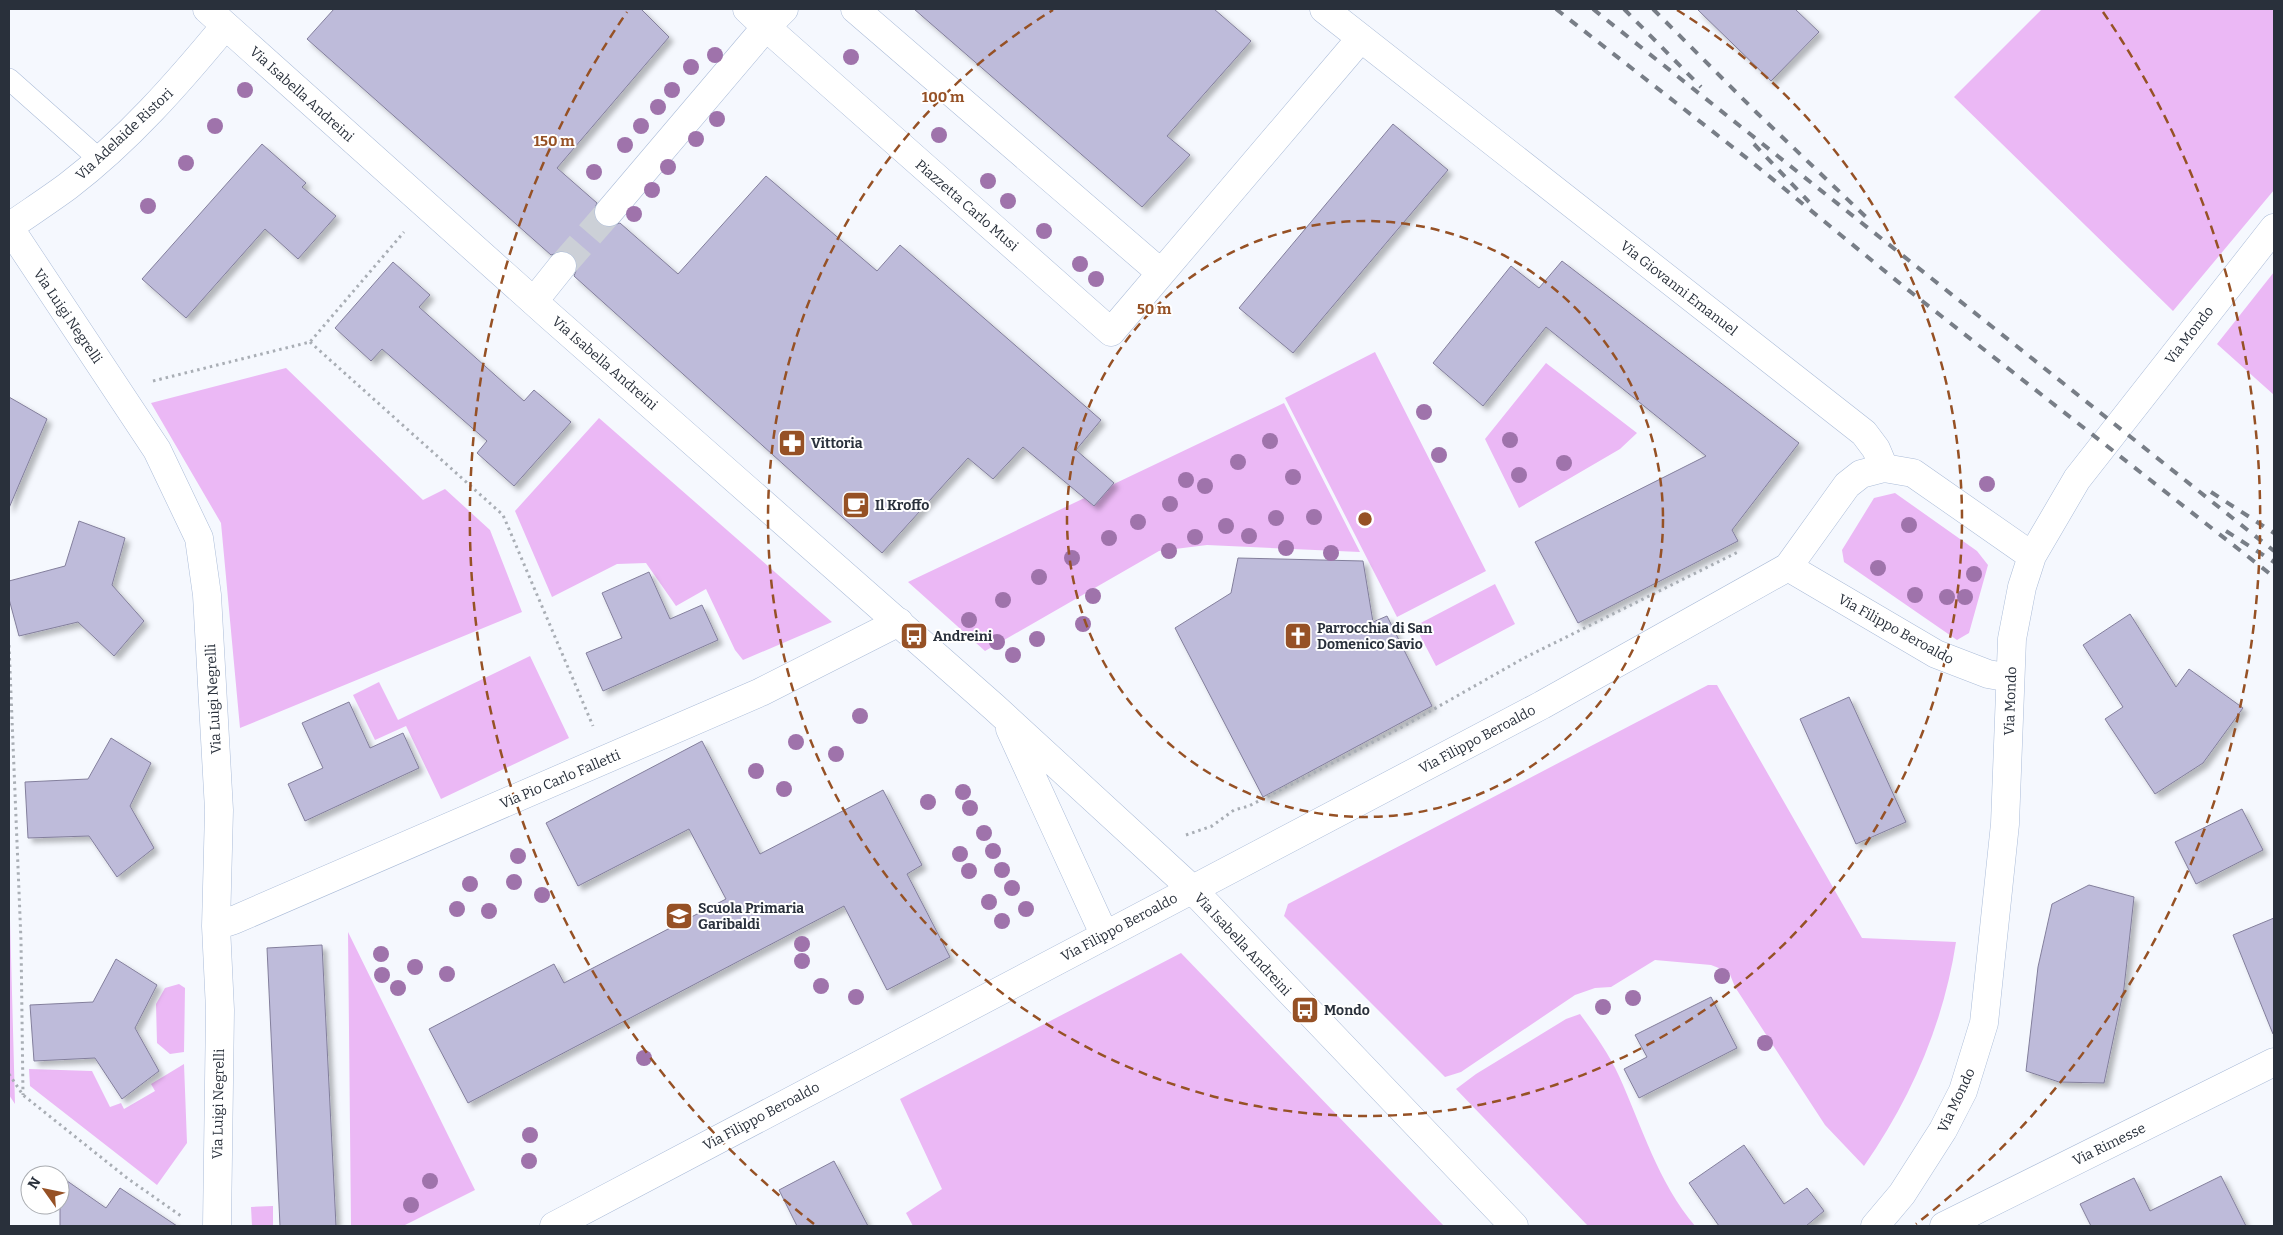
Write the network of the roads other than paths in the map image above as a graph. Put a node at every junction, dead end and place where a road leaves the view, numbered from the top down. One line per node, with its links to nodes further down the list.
1 (854, 9): 12 (street)
2 (1324, 9): 5 (street, Via Giovanni Emanuel)
3 (766, 15): 8 (street, Piazzetta Carlo Musi); 12 (street, Piazzetta Carlo Musi)
4 (216, 17): 7 (street, Via Adelaide Ristori); 13 (street, Via Isabella Andreini)
5 (1361, 38): 12 (street, Piazzetta Carlo Musi); 14 (street, Via Giovanni Emanuel)
6 (9, 79): 7 (lane)
7 (99, 159): 9 (street, Via Adelaide Ristori)
8 (609, 212)
9 (9, 226): 21 (street, Via Luigi Negrelli)
10 (2274, 228): 15 (street, Via Mondo)
11 (562, 266): 13 (street)
12 (1161, 273)
13 (534, 301): 17 (street, Via Isabella Andreini)
14 (1884, 468): 15 (street); 16 (street, Via Filippo Beroaldo)
15 (2032, 556): 18 (street, Via Mondo)
16 (1788, 567): 18 (street, Via Filippo Beroaldo); 20 (street, Via Filippo Beroaldo)
17 (899, 622): 19 (street, Via Isabella Andreini); 21 (street, Via Pio Carlo Falletti)
18 (2010, 678): 27 (street, Via Mondo)
19 (1004, 716): 20 (street, Via Isabella Andreini); 22 (street, Via Isabella Andreini)
20 (1191, 888): 22 (street, Via Filippo Beroaldo); 26 (street, Via Isabella Andreini)
21 (216, 926): 24 (street, Via Luigi Negrelli)
22 (1104, 934): 25 (street, Via Filippo Beroaldo)
23 (2274, 1062): 28 (street, Via Rimesse)
24 (217, 1226)
25 (554, 1226)
26 (1514, 1226)
27 (1875, 1226)
28 (1944, 1226)

